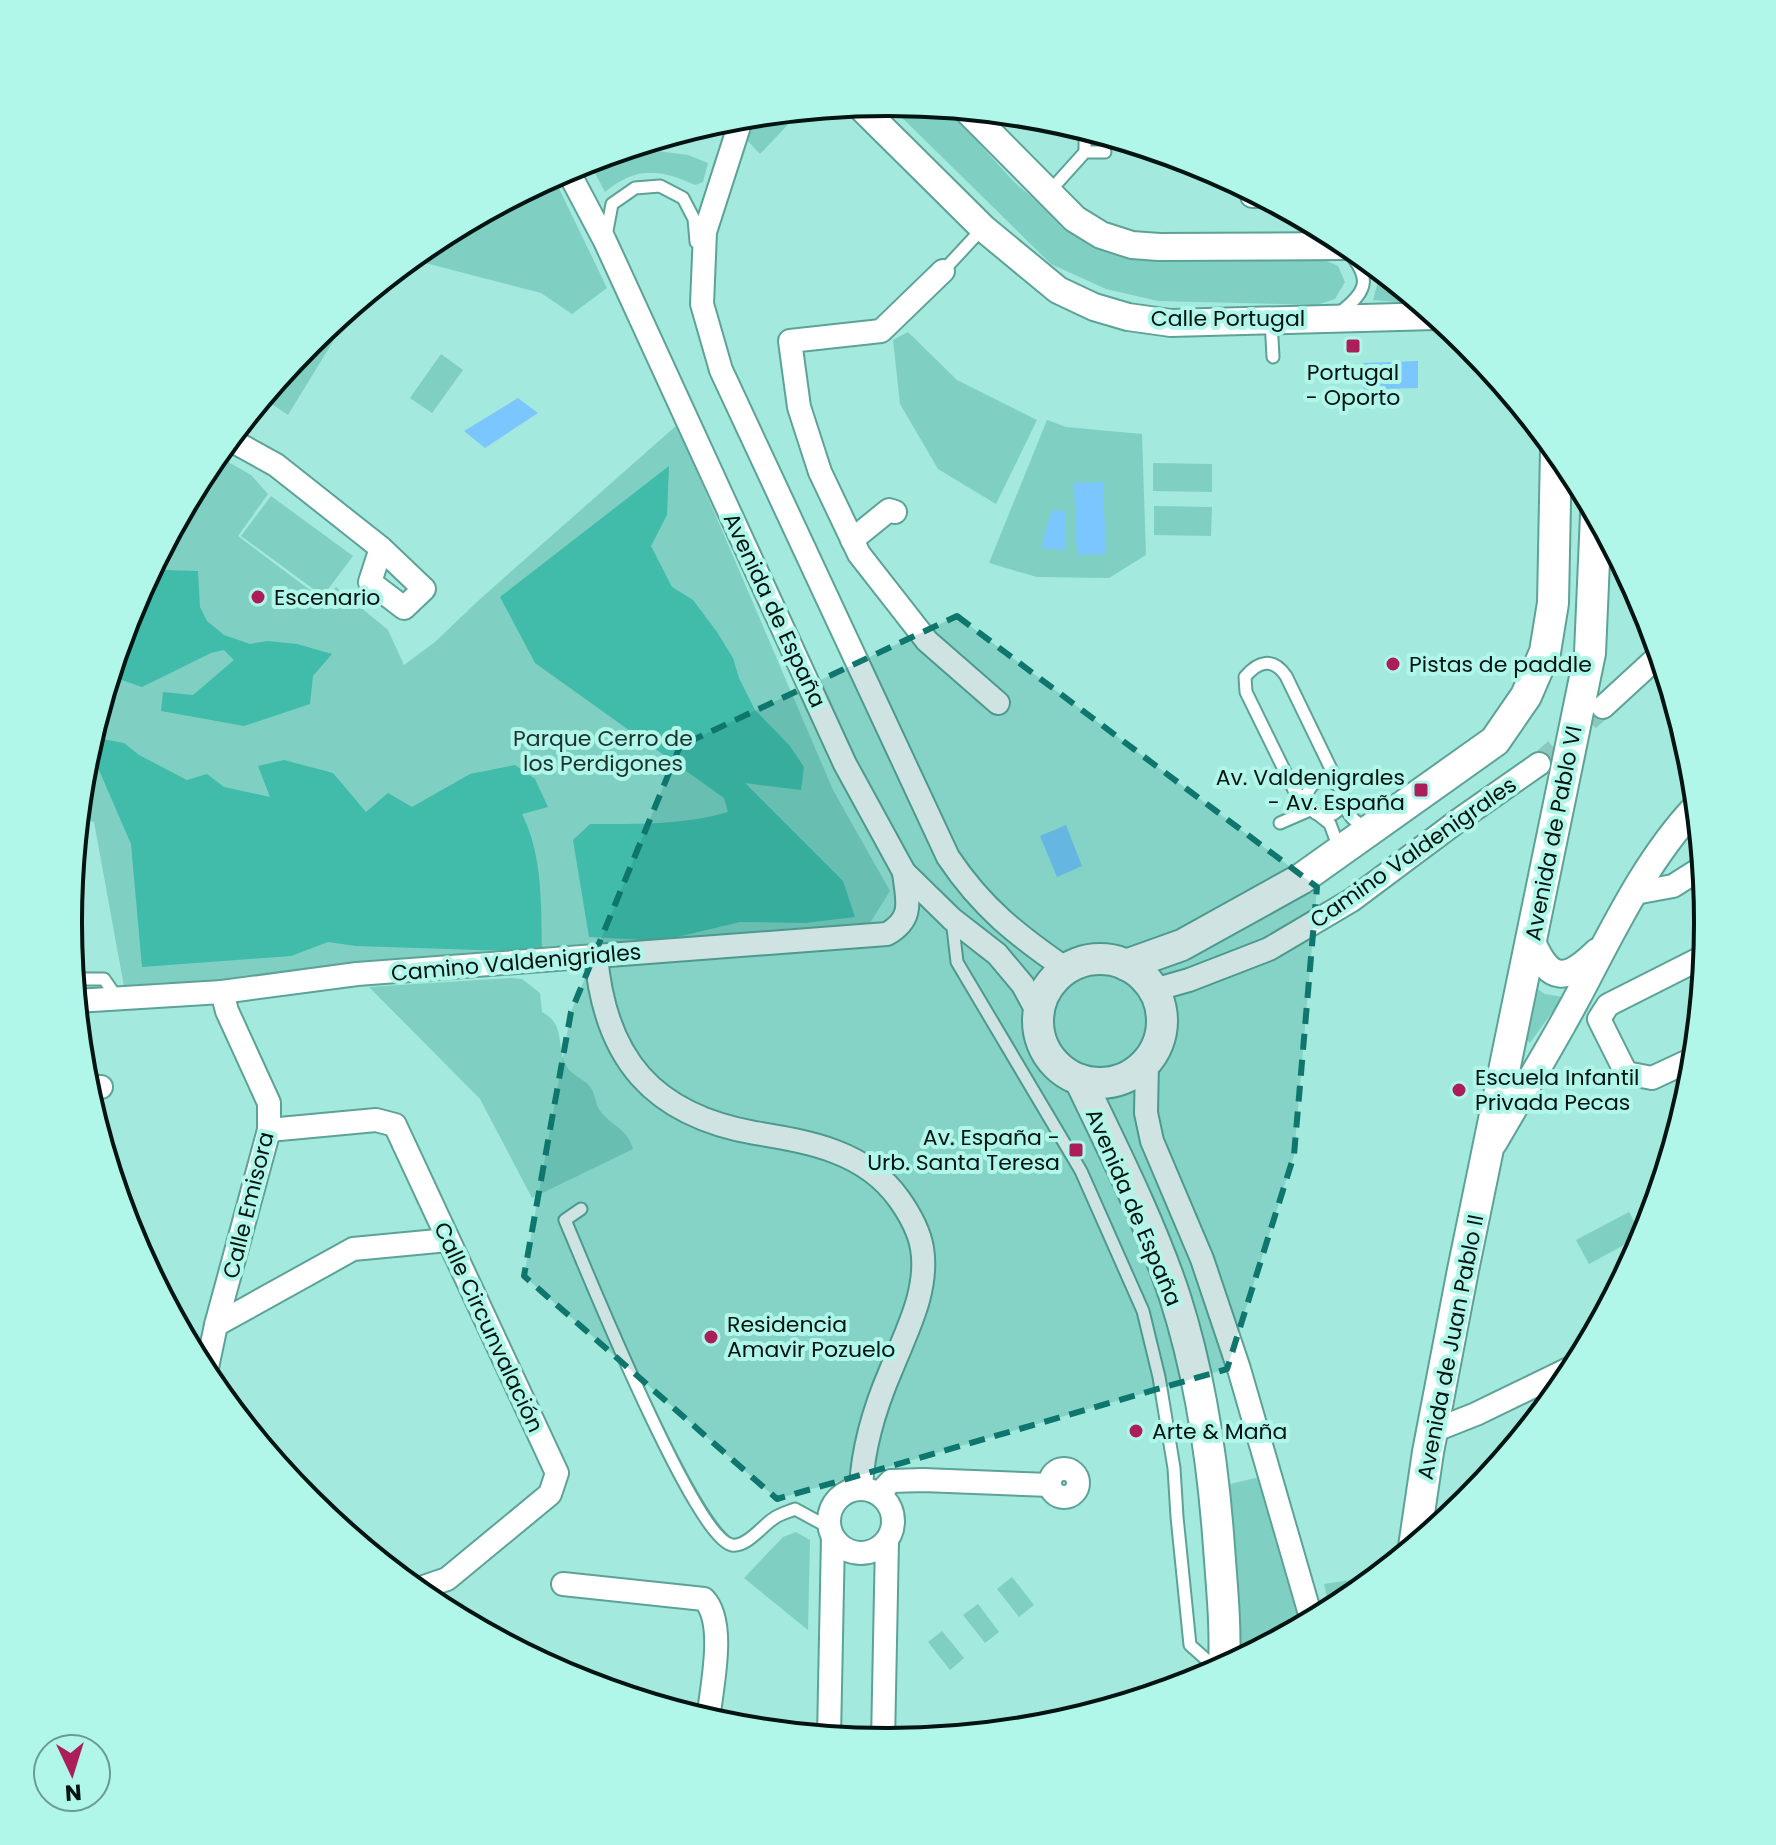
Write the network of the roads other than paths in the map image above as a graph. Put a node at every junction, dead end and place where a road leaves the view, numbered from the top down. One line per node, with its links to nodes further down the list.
1 (871, 117): 9 (street, Calle Portugal)
2 (978, 122): 8 (street)
3 (738, 131): 14 (street)
4 (1085, 141): 5 (lane)
5 (1085, 152): 6 (lane); 8 (lane)
6 (1105, 152)
7 (573, 181): 10 (street, Avenida de España)
8 (1049, 193): 11 (street)
9 (983, 228): 13 (lane); 17 (street, Calle Portugal)
10 (605, 241): 14 (lane); 36 (street, Avenida de España)
11 (1326, 246)
12 (1361, 270): 16 (lane)
13 (937, 283): 23 (street)
14 (701, 287): 45 (street)
15 (1418, 316): 16 (street, Calle Portugal)
16 (1332, 318): 17 (street, Calle Portugal)
17 (1271, 319): 18 (lane)
18 (1273, 357)
19 (240, 445): 24 (street)
20 (1556, 472): 34 (main road)
21 (895, 512): 23 (street)
22 (1595, 537): 40 (main road, Avenida de Pablo VI)
23 (852, 540): 26 (street)
24 (381, 548)
25 (1651, 663): 27 (street)
26 (998, 703)
27 (1603, 707)
28 (1539, 764): 47 (street, Camino Valdenigrales)
29 (1332, 782): 30 (lane); 31 (lane); 31 (lane)
30 (1343, 800): 31 (lane); 34 (lane)
31 (1312, 808): 33 (lane); 35 (lane)
32 (1687, 818): 38 (street)
33 (1280, 823)
34 (1372, 831): 35 (main road)
35 (1340, 853): 44 (main road)
36 (904, 872): 39 (street, Avenida de España); 42 (street, Camino Valdenigriales)
37 (1692, 874): 38 (street)
38 (1635, 893): 41 (street)
39 (952, 919): 51 (street, Avenida de España); 72 (lane)
40 (1532, 942): 41 (street); 56 (main road, Avenida de Pablo VI)
41 (1602, 947): 56 (street)
42 (596, 956): 48 (street, Camino Valdenigriales); 64 (street)
43 (1692, 962): 53 (street)
44 (1126, 965): 45 (main road); 47 (main road)
45 (1066, 969): 51 (main road)
46 (84, 979): 49 (lane)
47 (1154, 990): 52 (main road)
48 (222, 992): 49 (street, Camino Valdenigriales); 55 (street, Calle Emisora)
49 (118, 1000): 50 (street, Camino Valdenigriales)
50 (86, 1001)
51 (1038, 1013): 54 (main road)
52 (1147, 1062): 54 (main road); 70 (street, Avenida de España)
53 (1681, 1064)
54 (1080, 1080): 71 (main road, Avenida de España)
55 (269, 1130): 58 (street, Calle Circunvalación); 59 (street, Calle Emisora)
56 (1490, 1149): 62 (main road, Avenida de Juan Pablo II)
57 (581, 1209): 66 (lane)
58 (448, 1240): 59 (street); 69 (street, Calle Circunvalación)
59 (216, 1325): 60 (street, Calle Emisora)
60 (209, 1356)
61 (1553, 1376): 62 (street)
62 (1433, 1431): 65 (main road, Avenida de Juan Pablo II)
63 (1050, 1485): 64 (street)
64 (870, 1490): 66 (street); 67 (street)
65 (1417, 1530)
66 (831, 1532): 67 (street); 74 (street)
67 (887, 1541): 75 (street)
68 (563, 1584): 73 (street)
69 (429, 1585)
70 (1309, 1610)
71 (1224, 1654)
72 (1210, 1660)
73 (709, 1708)
74 (829, 1726)
75 (883, 1728)

